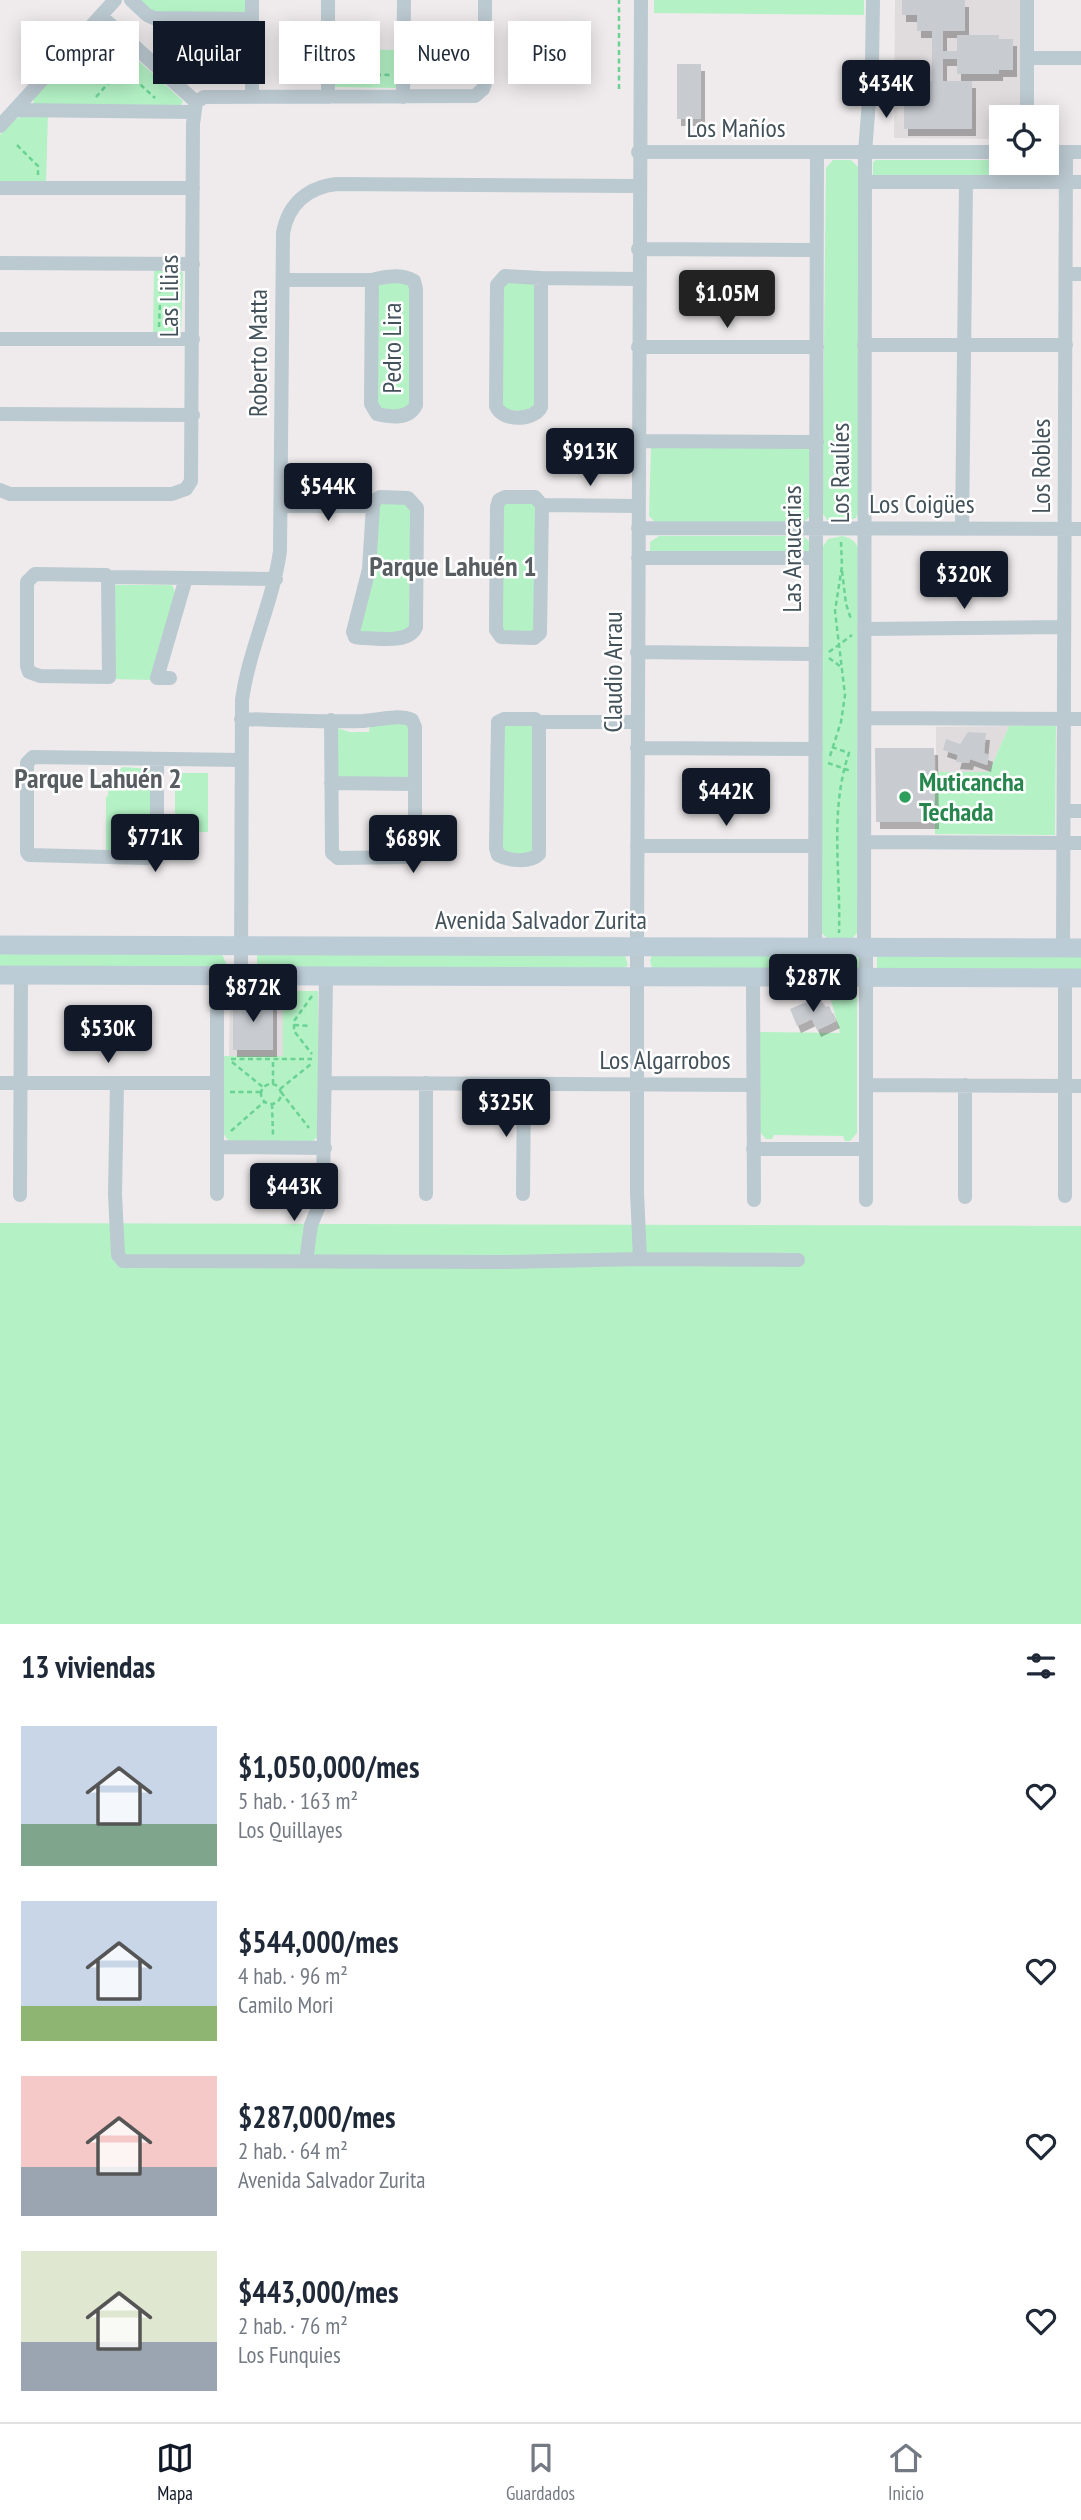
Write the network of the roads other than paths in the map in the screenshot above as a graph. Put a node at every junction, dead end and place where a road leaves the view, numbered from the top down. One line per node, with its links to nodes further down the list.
1 (115, 0): 10 (street)
2 (131, 0): 11 (street)
3 (252, 0): 11 (street)
4 (328, 0): 15 (street)
5 (404, 0): 16 (street)
6 (485, 0): 16 (street)
7 (641, 0): 21 (street, Claudio Arrau)
8 (873, 0): 23 (street, Los Raulíes)
9 (1027, 0): 12 (street)
10 (101, 16): 18 (street); 19 (street)
11 (252, 19): 14 (street)
12 (1027, 58): 13 (street); 17 (street)
13 (1081, 58)
14 (252, 97): 15 (street); 18 (street)
15 (328, 97): 16 (street)
16 (403, 97)
17 (1027, 105)
18 (195, 107): 19 (street); 31 (street, Las Lilias)
19 (15, 110): 20 (street)
20 (0, 127)
21 (639, 152): 22 (street, Los Mañíos); 29 (street, Claudio Arrau)
22 (817, 152): 23 (street, Los Mañíos); 33 (street, Las Araucarias)
23 (865, 152): 24 (street, Los Mañíos); 26 (street, Los Raulíes)
24 (989, 152)
25 (1074, 152): 28 (street, Los Robles)
26 (865, 182): 27 (street); 45 (street, Los Raulíes)
27 (966, 182): 28 (street); 44 (street)
28 (1074, 182): 36 (street, Los Robles)
29 (638, 186): 32 (street, Claudio Arrau); 40 (street, Roberto Matta)
30 (0, 188): 31 (street)
31 (193, 188): 35 (street, Las Lilias)
32 (638, 249): 33 (street); 39 (street, Claudio Arrau)
33 (817, 250): 48 (street, Las Araucarias)
34 (0, 263): 35 (street)
35 (193, 264): 43 (street, Las Lilias)
36 (1066, 274): 37 (street); 46 (street, Los Robles)
37 (1081, 274)
38 (541, 278): 38 (street); 39 (street)
39 (638, 279): 47 (street, Claudio Arrau)
40 (283, 280): 41 (street, Pedro Lira); 56 (street, Roberto Matta)
41 (372, 280): 41 (street, Pedro Lira)
42 (0, 339): 43 (street)
43 (193, 339): 50 (street, Las Lilias)
44 (965, 344): 45 (street); 46 (street); 63 (street)
45 (864, 345): 62 (street, Los Raulíes)
46 (1066, 345): 51 (street, Los Robles)
47 (638, 347): 48 (street); 53 (street, Claudio Arrau)
48 (817, 347): 54 (street, Las Araucarias)
49 (0, 414): 50 (street)
50 (193, 415): 55 (street, Las Lilias)
51 (1065, 437): 52 (street); 64 (street, Los Robles)
52 (1081, 437)
53 (638, 442): 54 (street); 59 (street, Claudio Arrau)
54 (817, 442): 61 (street, Las Araucarias)
55 (0, 490)
56 (282, 506): 57 (street); 70 (street, Roberto Matta)
57 (373, 506): 57 (street)
58 (542, 506): 58 (street); 59 (street)
59 (638, 506): 60 (street, Claudio Arrau)
60 (638, 528): 61 (street, Los Coigües); 66 (street, Claudio Arrau)
61 (816, 529): 62 (street, Los Coigües); 67 (street, Las Araucarias)
62 (864, 529): 63 (street, Los Coigües); 72 (street, Los Raulíes)
63 (962, 529): 64 (street, Los Coigües)
64 (1065, 529): 65 (street, Los Coigües); 71 (street, Los Robles)
65 (1081, 529)
66 (638, 558): 67 (street); 73 (street, Claudio Arrau)
67 (816, 558): 74 (street, Las Araucarias)
68 (108, 577): 68 (street); 69 (street)
69 (186, 578): 70 (street); 75 (street)
70 (276, 579): 77 (street, Roberto Matta)
71 (1064, 627): 72 (street); 78 (street, Los Robles)
72 (860, 630): 76 (street, Los Raulíes)
73 (637, 652): 74 (street); 82 (street, Claudio Arrau)
74 (816, 654): 83 (street, Las Araucarias)
75 (170, 678)
76 (864, 718): 78 (street); 91 (street, Los Raulíes)
77 (241, 719): 80 (street); 86 (street, Roberto Matta)
78 (1064, 719): 79 (street); 89 (street, Los Robles)
79 (1081, 719)
80 (331, 720): 87 (street); 88 (street)
81 (539, 722): 81 (street); 82 (street)
82 (637, 722): 84 (street, Claudio Arrau)
83 (816, 746): 84 (street); 95 (street, Las Araucarias)
84 (637, 748): 94 (street, Claudio Arrau)
85 (157, 760): 85 (street); 86 (street)
86 (241, 760): 97 (street, Roberto Matta)
87 (331, 783): 88 (street); 88 (street)
88 (415, 784)
89 (1063, 811): 90 (street); 92 (street, Los Robles)
90 (1081, 811)
91 (864, 842): 92 (street); 100 (street, Los Raulíes)
92 (1063, 843): 93 (street); 101 (street, Los Robles)
93 (1081, 843)
94 (637, 846): 95 (street); 98 (street, Claudio Arrau)
95 (815, 846): 99 (street, Las Araucarias)
96 (0, 945): 97 (main road, Avenida Salvador Zurita)
97 (241, 946): 98 (main road, Avenida Salvador Zurita); 105 (street, Roberto Matta)
98 (636, 947): 99 (main road, Avenida Salvador Zurita); 106 (street, Claudio Arrau)
99 (815, 947): 100 (main road, Avenida Salvador Zurita)
100 (865, 947): 101 (main road, Avenida Salvador Zurita); 108 (street, Los Raulíes)
101 (1072, 948)
102 (0, 975): 103 (main road)
103 (21, 975): 104 (main road); 112 (street)
104 (217, 975): 105 (main road); 123 (street)
105 (241, 975): 110 (main road)
106 (637, 976): 107 (main road); 110 (main road); 117 (street, Claudio Arrau)
107 (752, 977): 108 (main road); 118 (street)
108 (866, 977): 109 (main road); 119 (street, Los Raulíes)
109 (1073, 978): 121 (street)
110 (322, 982): 114 (street)
111 (0, 1083): 112 (street)
112 (20, 1083): 113 (street); 131 (street)
113 (117, 1083): 123 (street); 138 (street)
114 (326, 1083): 115 (street, Los Algarrobos); 125 (street)
115 (426, 1083): 116 (street, Los Algarrobos); 129 (street)
116 (524, 1084): 117 (street, Los Algarrobos); 130 (street)
117 (637, 1084): 118 (street, Los Algarrobos); 136 (street, Claudio Arrau)
118 (753, 1085): 126 (street)
119 (866, 1085): 120 (street); 127 (street, Los Raulíes)
120 (965, 1085): 121 (street); 133 (street)
121 (1065, 1086): 122 (street); 132 (street)
122 (1081, 1086)
123 (217, 1088): 124 (street)
124 (217, 1145): 125 (street); 128 (street)
125 (325, 1148): 138 (street)
126 (753, 1149): 127 (street); 134 (street)
127 (866, 1149): 135 (street, Los Raulíes)
128 (216, 1194)
129 (426, 1194)
130 (523, 1194)
131 (20, 1195)
132 (1065, 1196)
133 (965, 1197)
134 (754, 1200)
135 (866, 1200)
136 (640, 1259): 137 (street); 138 (street)
137 (798, 1260)
138 (306, 1261)

